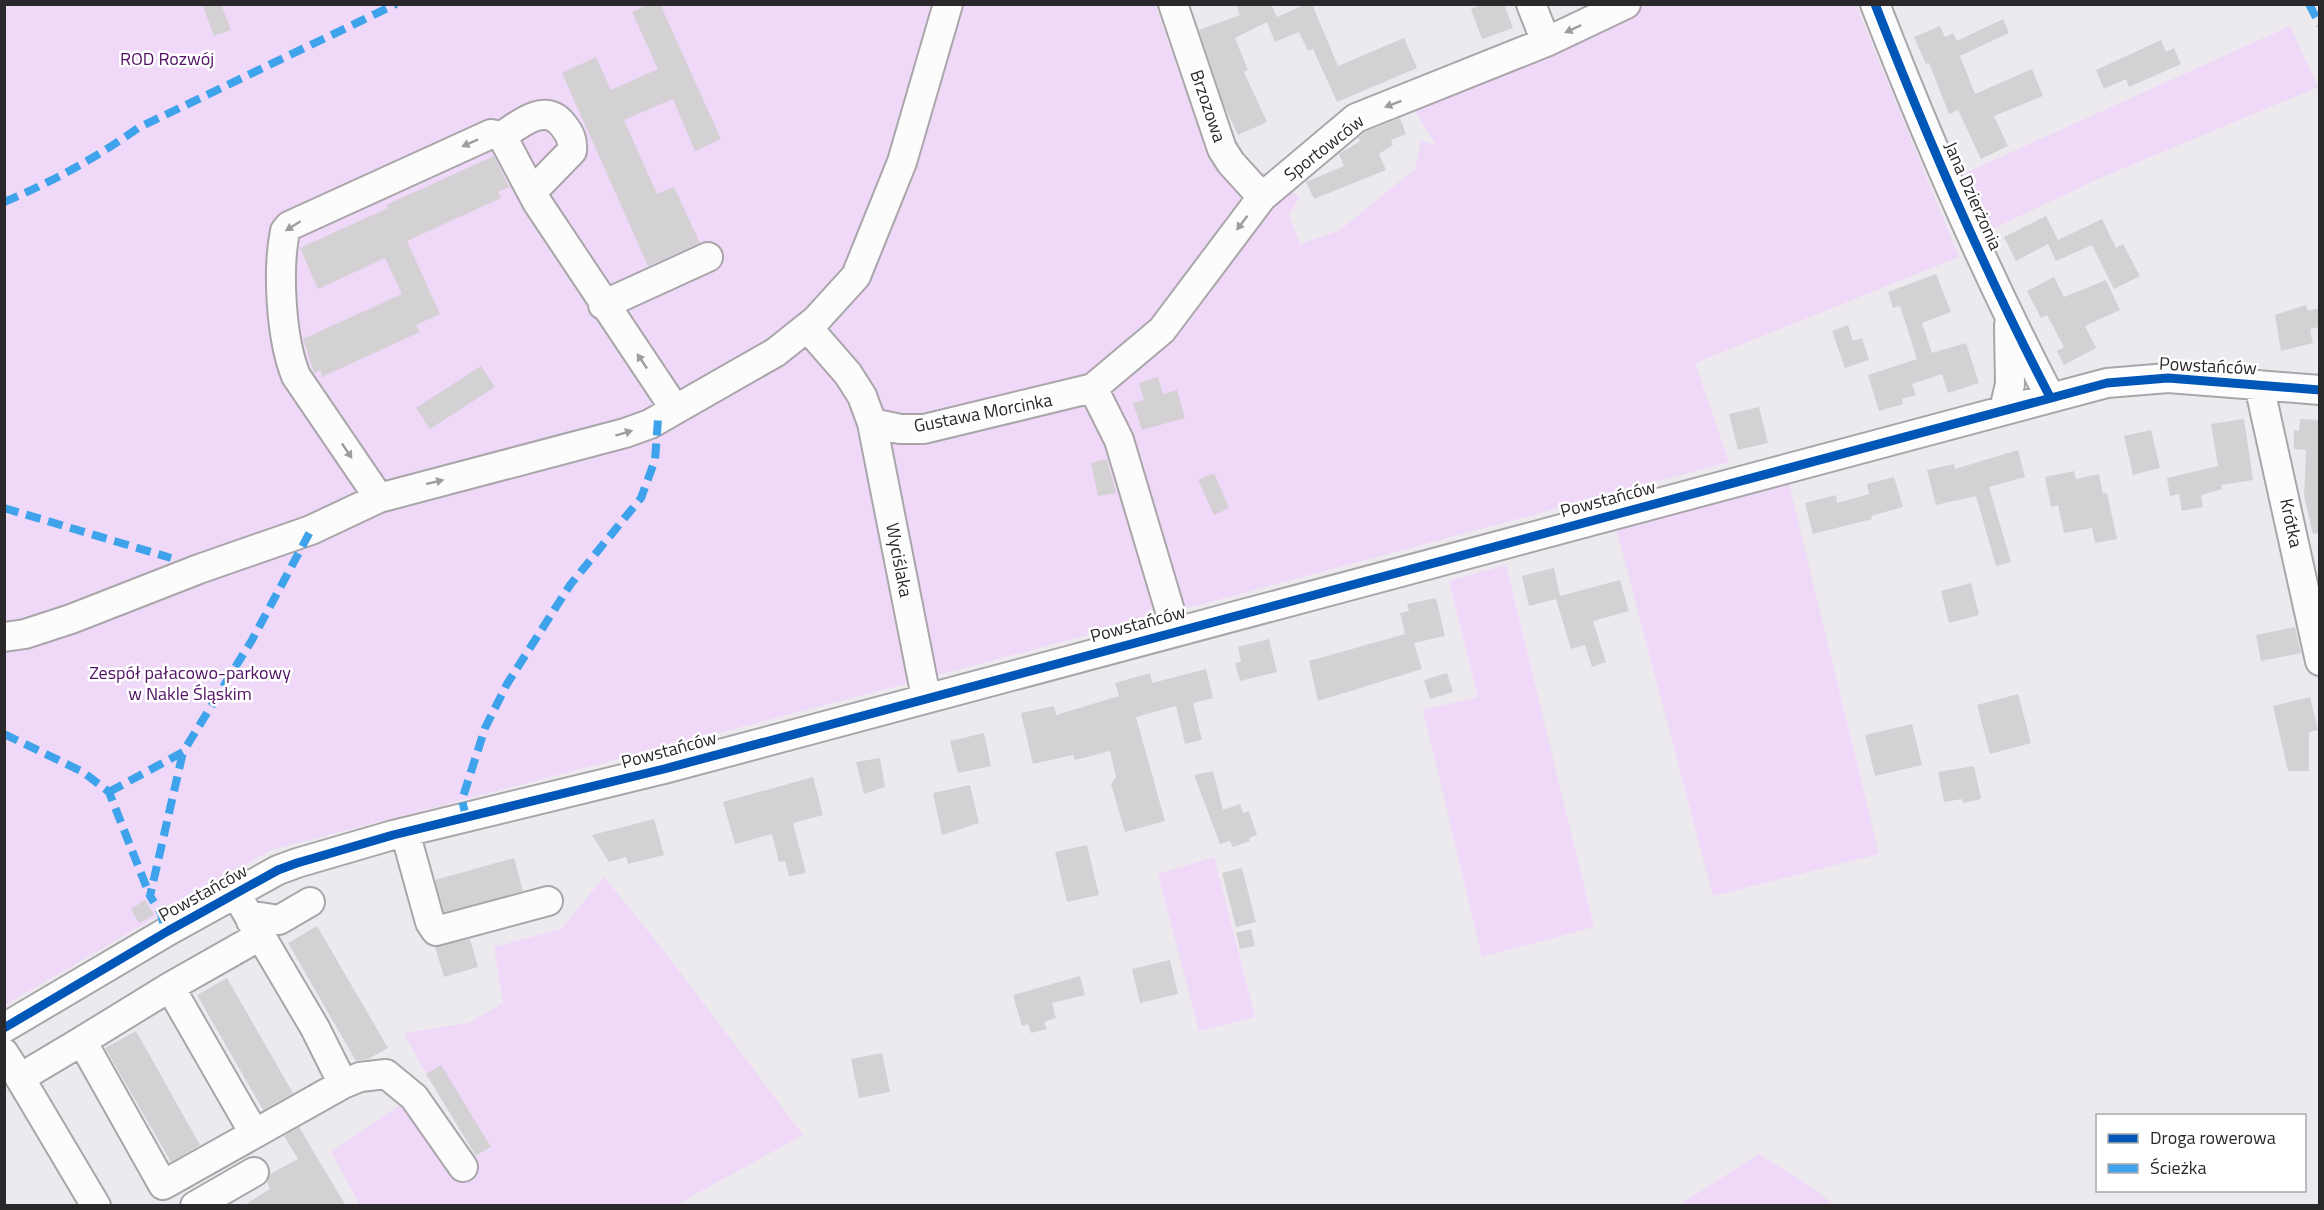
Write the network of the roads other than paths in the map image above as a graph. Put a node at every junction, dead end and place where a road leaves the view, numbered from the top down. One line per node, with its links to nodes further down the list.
1 (948, 4): 13 (street)
2 (1173, 4): 9 (street, Brzozowa)
3 (1531, 4): 6 (street)
4 (1626, 4): 6 (street, Sportowców, one-way to 6)
5 (1875, 4): 12 (street, Jana Dzierżonia)
6 (1546, 42): 9 (street, Sportowców, one-way to 9)
7 (501, 136): 8 (street); 8 (street); 21 (street, one-way to 21)
8 (532, 192): 11 (street)
9 (1262, 197): 15 (street, Sportowców, one-way to 15)
10 (708, 257): 11 (street)
11 (603, 305): 18 (street, one-way to 11)
12 (2008, 317): 17 (street, Jana Dzierżonia); 19 (street, Jana Dzierżonia)
13 (808, 328): 18 (street); 20 (street)
14 (2259, 385): 16 (street, Powstańców); 17 (street, Powstańców); 24 (street, Krótka)
15 (1093, 388): 20 (street, Gustawa Morcinka); 22 (street)
16 (2319, 390)
17 (2050, 397): 19 (street, Powstańców)
18 (675, 409): 21 (street, one-way to 18)
19 (2004, 410): 22 (street, Powstańców)
20 (872, 423): 25 (street, Wyciślaka)
21 (379, 498): 23 (street)
22 (1176, 631): 25 (street, Powstańców)
23 (4, 637)
24 (2319, 661)
25 (926, 697): 26 (street, Powstańców)
26 (405, 832): 27 (street, Powstańców); 28 (street)
27 (236, 894): 30 (street); 32 (street, Powstańców)
28 (548, 901)
29 (310, 902): 30 (street)
30 (256, 929): 31 (street); 36 (street)
31 (170, 987): 33 (street); 37 (street)
32 (4, 1028)
33 (82, 1041): 35 (street); 37 (street)
34 (4, 1053): 35 (street)
35 (20, 1078): 40 (street)
36 (344, 1084): 37 (street); 38 (street)
37 (254, 1133)
38 (463, 1167)
39 (254, 1172): 41 (street)
40 (96, 1206)
41 (195, 1206)

